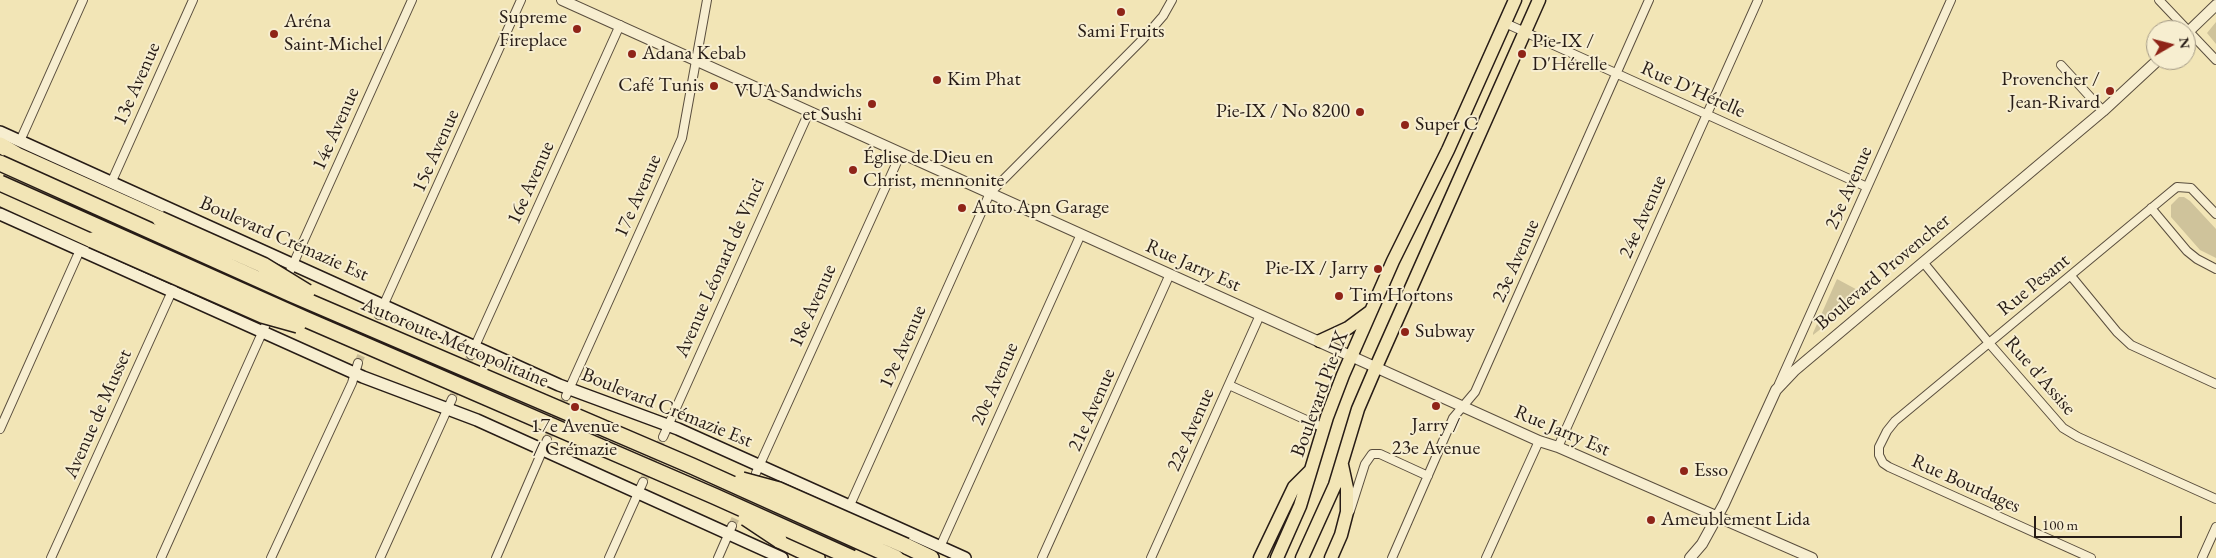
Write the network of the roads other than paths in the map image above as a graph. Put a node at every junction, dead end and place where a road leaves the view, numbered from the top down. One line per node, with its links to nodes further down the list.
1 (83, 0): 30 (street)
2 (193, 0): 34 (street, 13e Avenue)
3 (412, 0): 45 (street, 14e Avenue)
4 (521, 0): 50 (street, 15e Avenue)
5 (562, 0): 18 (street, Rue Jarry Est)
6 (707, 0): 22 (street, 17e Avenue)
7 (1172, 0): 37 (street)
8 (1515, 0): 16 (main road, Boulevard Pie-IX)
9 (1538, 0): 19 (main road, Boulevard Pie-IX)
10 (1650, 0): 25 (street, 23e Avenue)
11 (1758, 0): 28 (street, 24e Avenue)
12 (1951, 0): 36 (street, 25e Avenue)
13 (2159, 0): 15 (street)
14 (2216, 5): 17 (street)
15 (2176, 20)
16 (1505, 23): 19 (street, Rue D'Hérelle); 51 (main road, Boulevard Pie-IX)
17 (2196, 24)
18 (620, 25): 22 (street, Rue Jarry Est); 58 (street, 16e Avenue)
19 (1524, 31): 25 (street, Rue D'Hérelle); 60 (main road, Boulevard Pie-IX)
20 (2196, 41): 21 (street)
21 (2216, 60)
22 (696, 61): 26 (street, Rue Jarry Est); 65 (street, 17e Avenue)
23 (2061, 65): 27 (street)
24 (2147, 70): 27 (street, Boulevard Provencher)
25 (1616, 74): 28 (street, Rue D'Hérelle); 67 (street, 23e Avenue)
26 (808, 112): 32 (street, Rue Jarry Est); 69 (street, Avenue Léonard de Vinci)
27 (2103, 112): 44 (street, Boulevard Provencher)
28 (1706, 115): 36 (street, Rue D'Hérelle); 75 (street, 24e Avenue)
29 (0, 132): 30 (main road, Boulevard Crémazie Est)
30 (20, 141): 34 (main road, Boulevard Crémazie Est)
31 (0, 145): 53 (highway, bridge)
32 (901, 153): 37 (street, Rue Jarry Est); 77 (street, 18e Avenue)
33 (0, 163): 53 (highway, Autoroute Métropolitaine, bridge)
34 (112, 181): 45 (main road, Boulevard Crémazie Est)
35 (0, 183): 55 (highway, Autoroute Métropolitaine, bridge)
36 (1867, 187): 64 (street, 25e Avenue)
37 (990, 193): 42 (street, Rue Jarry Est); 83 (street, 19e Avenue)
38 (0, 198): 43 (highway)
39 (2151, 208): 41 (street, Rue Pesant); 46 (street); 48 (street, Rue Pesant)
40 (0, 214): 43 (main road)
41 (2216, 214)
42 (1081, 234): 47 (street, Rue Jarry Est); 89 (street, 20e Avenue)
43 (86, 245): 49 (main road); 55 (highway, bridge); 71 (street)
44 (1923, 262): 57 (street, Rue d'Assise); 64 (street, Boulevard Provencher)
45 (292, 267): 50 (main road, Boulevard Crémazie Est)
46 (2216, 269)
47 (1170, 274): 52 (street, Rue Jarry Est); 101 (street, 21e Avenue)
48 (2071, 276): 57 (street, Rue Pesant); 62 (street)
49 (173, 287): 54 (main road); 90 (street, Avenue de Musset)
50 (382, 311): 58 (main road, Boulevard Crémazie Est)
51 (1371, 312): 56 (main road); 59 (main road, Boulevard Pie-IX)
52 (1260, 315): 56 (street, Rue Jarry Est); 63 (street, 22e Avenue)
53 (353, 320): 88 (highway, Autoroute Métropolitaine, bridge)
54 (264, 328): 61 (main road); 91 (street)
55 (352, 340): 81 (highway, Autoroute Métropolitaine, bridge)
56 (1320, 341): 59 (street, Rue Jarry Est)
57 (1989, 343): 68 (street, Rue Pesant); 82 (street, Rue d'Assise)
58 (473, 351): 65 (main road, Boulevard Crémazie Est)
59 (1352, 356): 60 (street, Rue Jarry Est); 70 (main road, Boulevard Pie-IX)
60 (1376, 367): 67 (street, Rue Jarry Est); 76 (main road, Boulevard Pie-IX)
61 (356, 368): 66 (main road); 92 (street)
62 (2216, 384)
63 (1229, 385): 70 (street); 102 (street, 22e Avenue)
64 (1776, 390): 84 (street, Boulevard Provencher)
65 (568, 392): 69 (main road, Boulevard Crémazie Est)
66 (450, 404): 74 (main road); 93 (street)
67 (1463, 406): 73 (street, Rue Jarry Est); 79 (street, 23e Avenue)
68 (1906, 413): 111 (street, Rue Bourdages)
69 (668, 426): 72 (street, Avenue Léonard de Vinci); 77 (main road, Boulevard Crémazie Est)
70 (1324, 428): 78 (main road, Boulevard Pie-IX)
71 (0, 429)
72 (663, 437)
73 (1539, 441): 75 (street, Rue Jarry Est); 108 (street)
74 (545, 445): 80 (main road); 94 (street)
75 (1558, 447): 84 (street, Rue Jarry Est)
76 (1342, 465): 85 (main road); 105 (main road, Boulevard Pie-IX)
77 (757, 469): 83 (main road, Boulevard Crémazie Est)
78 (1311, 469): 103 (main road); 104 (main road, Boulevard Pie-IX)
79 (1428, 476): 85 (street); 107 (street, 23e Avenue)
80 (641, 487): 87 (main road); 95 (street)
81 (714, 496): 98 (highway, bridge); 99 (highway, Autoroute Métropolitaine, bridge)
82 (2216, 499)
83 (848, 510): 89 (main road, Boulevard Crémazie Est)
84 (1717, 517): 109 (street, Boulevard Provencher); 110 (street, Rue Jarry Est)
85 (1346, 519): 106 (main road)
86 (2216, 527): 112 (street)
87 (731, 530): 96 (street); 97 (main road)
88 (901, 552): 89 (highway, Autoroute Métropolitaine)
89 (936, 552): 100 (main road, Boulevard Crémazie Est)
90 (51, 558)
91 (161, 558)
92 (271, 558)
93 (380, 558)
94 (496, 558)
95 (609, 558)
96 (718, 558)
97 (782, 558)
98 (818, 558)
99 (852, 558)
100 (965, 558)
101 (1042, 558)
102 (1151, 558)
103 (1260, 558)
104 (1277, 558)
105 (1302, 558)
106 (1331, 558)
107 (1392, 558)
108 (1486, 558)
109 (1690, 558)
110 (1812, 558)
111 (2091, 558)
112 (2202, 558)

